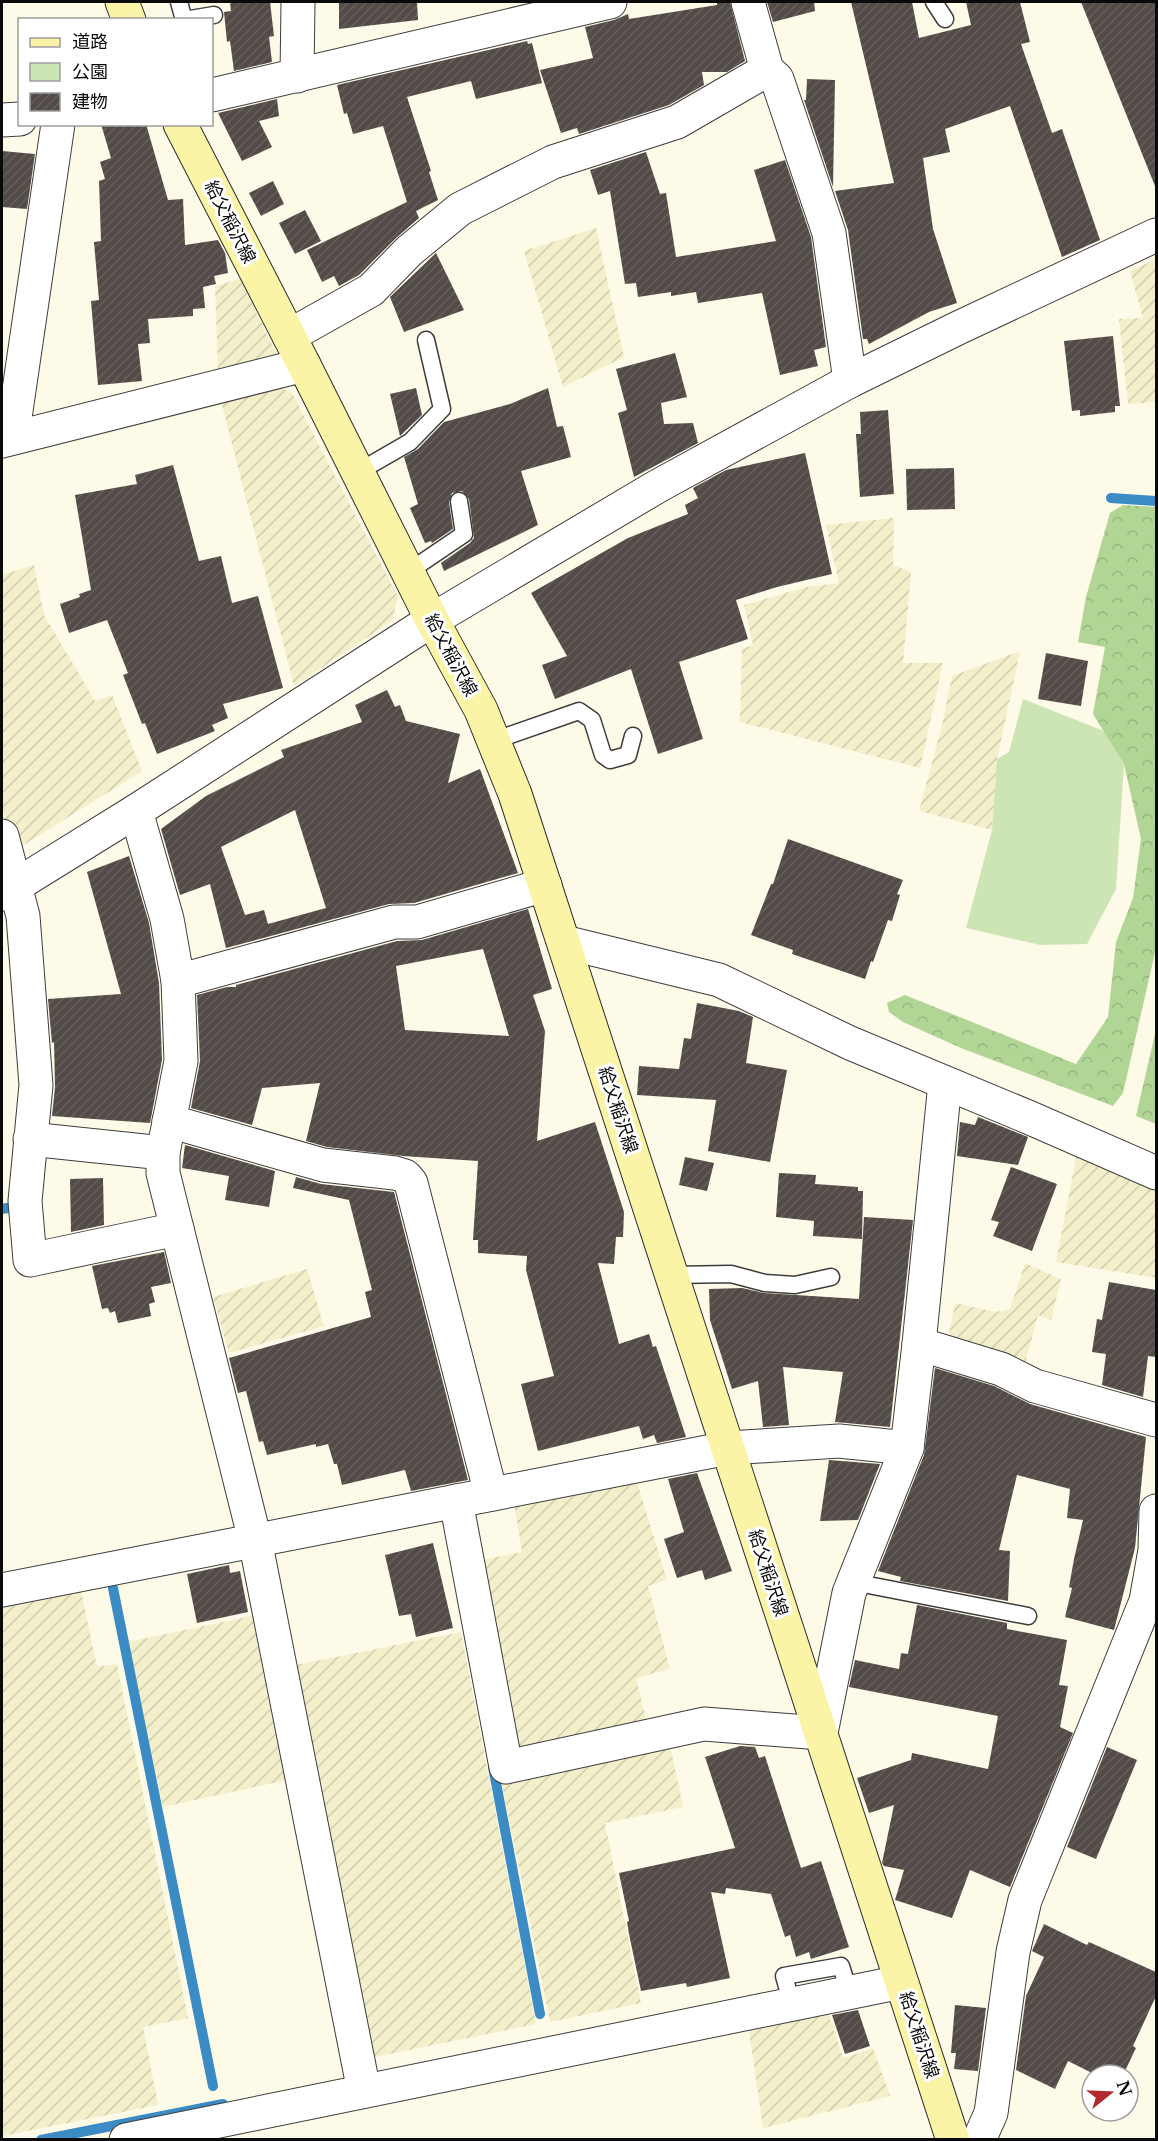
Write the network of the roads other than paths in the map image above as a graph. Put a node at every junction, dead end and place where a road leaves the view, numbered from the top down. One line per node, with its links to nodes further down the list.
1 (122, 2): 9 (main road)
2 (179, 2): 10 (lane)
3 (298, 2): 14 (street)
4 (610, 2): 7 (street)
5 (748, 2): 13 (street)
6 (934, 2): 12 (lane)
7 (552, 8): 14 (street)
8 (214, 15): 11 (lane)
9 (128, 18)
10 (183, 18)
11 (196, 18)
12 (945, 19)
13 (767, 70): 21 (street); 24 (street)
14 (297, 75): 15 (street)
15 (213, 95)
16 (18, 119): 17 (street)
17 (2, 120)
18 (58, 126): 25 (street)
19 (181, 126): 21 (main road, 給父稲沢線)
20 (1156, 235): 24 (street)
21 (289, 336): 23 (main road, 給父稲沢線)
22 (426, 340): 26 (lane)
23 (304, 365): 25 (street); 26 (main road, 給父稲沢線)
24 (850, 381): 29 (street)
25 (7, 440)
26 (358, 472): 28 (main road, 給父稲沢線)
27 (459, 501): 28 (lane)
28 (408, 572): 29 (main road, 給父稲沢線)
29 (432, 620): 31 (main road, 給父稲沢線); 32 (street)
30 (633, 736): 31 (lane)
31 (494, 741): 34 (main road, 給父稲沢線)
32 (136, 811): 35 (street); 37 (street)
33 (2, 836): 35 (street)
34 (545, 885): 36 (main road, 給父稲沢線); 37 (street)
35 (8, 889): 40 (street)
36 (564, 942): 38 (street); 43 (main road, 給父稲沢線)
37 (178, 981): 39 (street)
38 (945, 1083): 41 (street); 45 (street)
39 (166, 1137): 40 (street); 42 (street); 49 (street)
40 (30, 1139): 42 (street)
41 (1156, 1173)
42 (177, 1229): 52 (street)
43 (672, 1275): 44 (lane); 47 (main road, 給父稲沢線)
44 (831, 1277)
45 (919, 1344): 46 (street); 48 (street)
46 (1156, 1420)
47 (728, 1448): 48 (street); 49 (street); 56 (main road, 給父稲沢線)
48 (907, 1448): 53 (street)
49 (491, 1494): 50 (street)
50 (456, 1501): 52 (street); 56 (street)
51 (1156, 1511): 62 (street)
52 (255, 1540): 54 (street); 58 (street)
53 (853, 1582): 55 (lane); 56 (street)
54 (2, 1590)
55 (1028, 1616)
56 (821, 1733): 57 (main road, 給父稲沢線)
57 (901, 1982): 58 (street); 61 (main road, 給父稲沢線)
58 (364, 2091): 59 (street)
59 (260, 2126): 60 (street)
60 (126, 2139)
61 (953, 2139)
62 (979, 2139)

